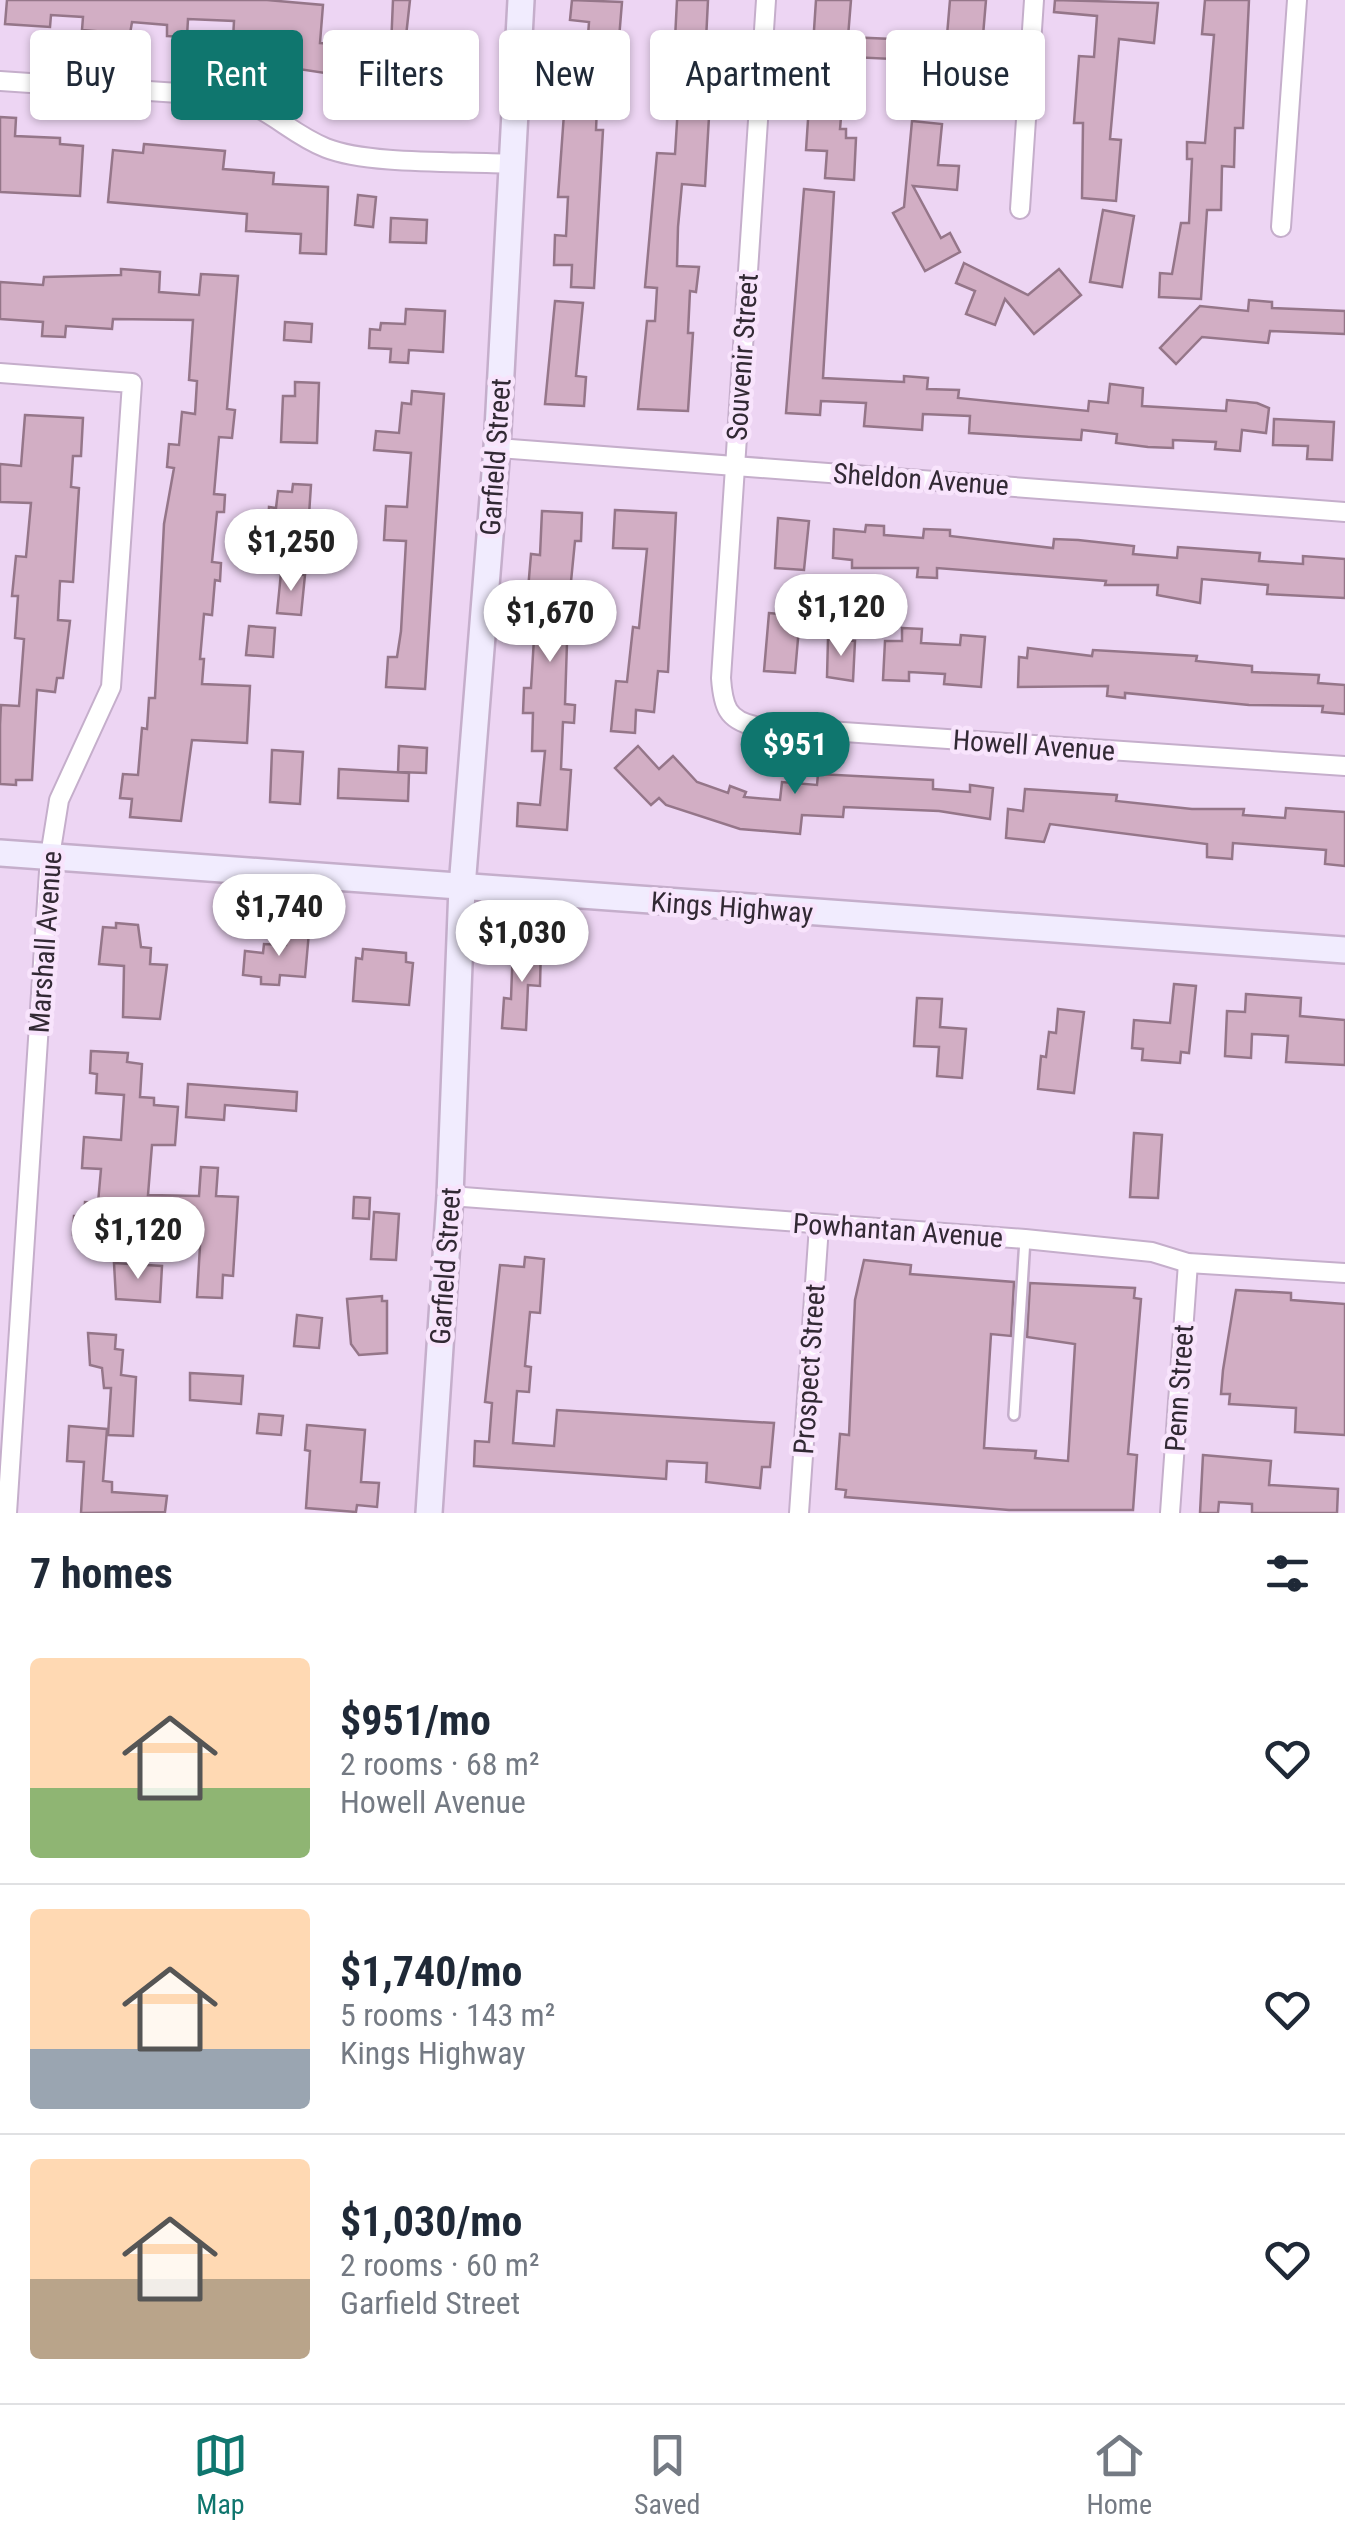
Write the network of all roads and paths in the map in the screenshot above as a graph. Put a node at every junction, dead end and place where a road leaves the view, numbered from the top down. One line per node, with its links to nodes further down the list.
1 (522, 0): 6 (main road, Garfield Street)
2 (766, 0): 11 (street, Souvenir Street)
3 (1034, 0): 7 (street)
4 (1297, 0): 8 (street)
5 (0, 81): 6 (street)
6 (511, 164): 10 (main road, Garfield Street)
7 (1020, 208)
8 (1281, 227)
9 (0, 373): 16 (street, Marshall Avenue)
10 (497, 448): 11 (street, Sheldon Avenue); 17 (main road, Garfield Street)
11 (735, 464): 12 (street, Sheldon Avenue); 13 (street, Souvenir Street)
12 (1345, 512)
13 (727, 712): 14 (street, Howell Avenue)
14 (1345, 766)
15 (0, 852): 16 (main road, Kings Highway)
16 (50, 856): 17 (main road, Kings Highway); 25 (street, Marshall Avenue)
17 (462, 887): 18 (main road, Kings Highway); 19 (main road, Garfield Street)
18 (1345, 950)
19 (450, 1196): 20 (street, Powhantan Avenue); 26 (main road, Garfield Street)
20 (818, 1226): 21 (street, Powhantan Avenue); 27 (street, Prospect Street)
21 (1025, 1239): 22 (street, Powhantan Avenue); 24 (lane)
22 (1188, 1263): 23 (street, Powhantan Avenue); 28 (street, Penn Street)
23 (1345, 1273)
24 (1014, 1415)
25 (7, 1513)
26 (429, 1513)
27 (798, 1513)
28 (1170, 1513)

